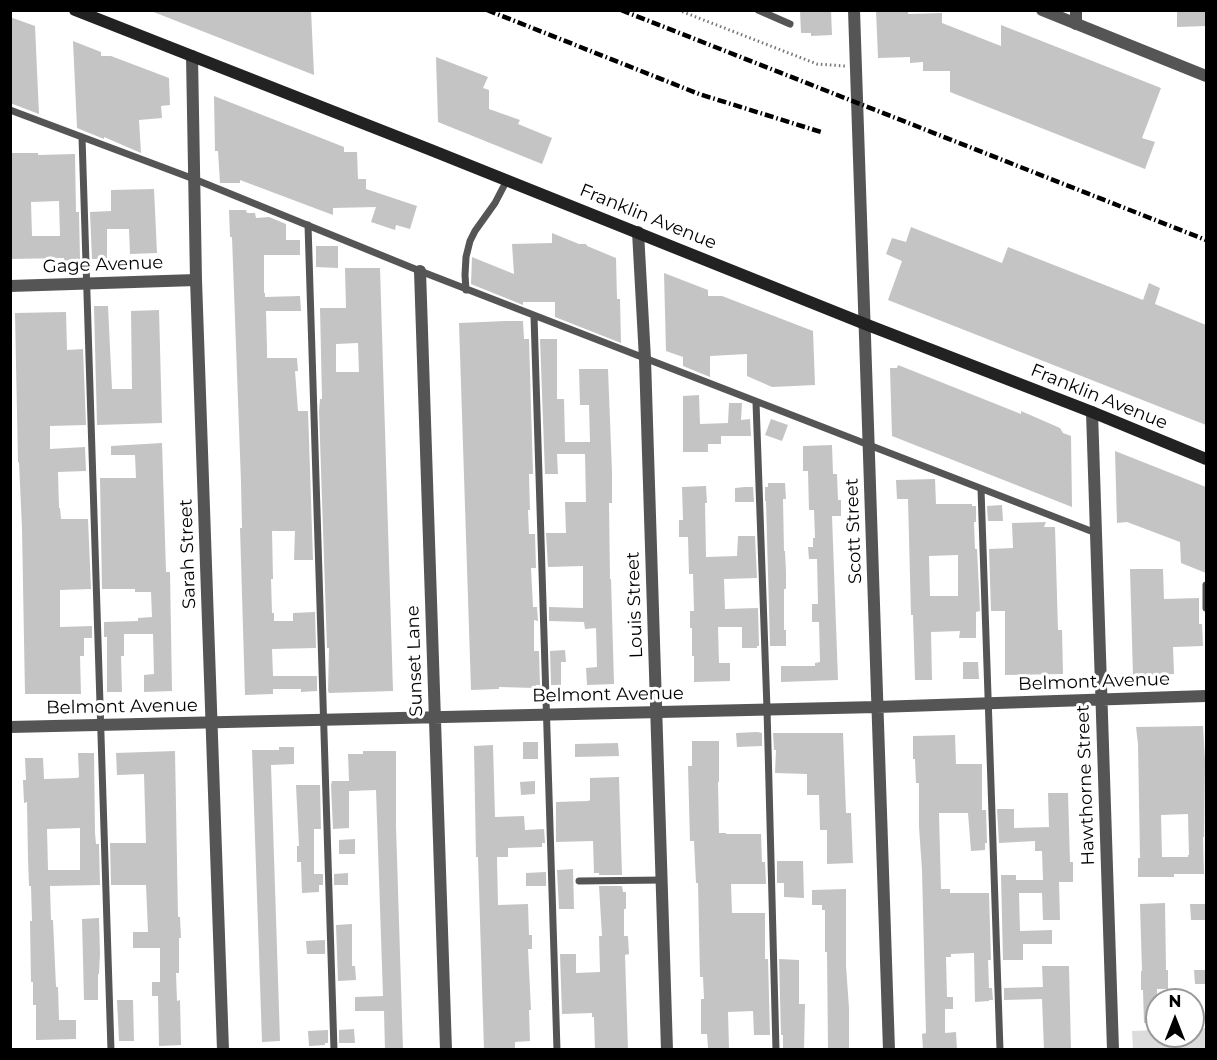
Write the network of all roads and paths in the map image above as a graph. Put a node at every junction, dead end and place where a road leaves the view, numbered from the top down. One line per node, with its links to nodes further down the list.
1 (75, 10): 9 (main road, Franklin Avenue)
2 (678, 10): 10 (path)
3 (758, 10): 7 (lane)
4 (854, 10): 10 (street, Scott Street)
5 (1042, 10): 8 (street)
6 (1076, 10): 8 (street)
7 (790, 24)
8 (1076, 24): 11 (street)
9 (192, 56): 14 (street, Sarah Street); 15 (main road, Franklin Avenue)
10 (856, 66): 24 (street, Scott Street)
11 (1206, 76)
12 (10, 110): 13 (lane)
13 (82, 137): 14 (lane); 20 (lane)
14 (194, 179): 16 (lane); 19 (street, Sarah Street)
15 (507, 180): 17 (main road, Franklin Avenue); 22 (lane)
16 (308, 225): 18 (lane); 42 (lane)
17 (638, 232): 24 (main road, Franklin Avenue); 25 (street, Louis Street)
18 (420, 272): 22 (lane); 41 (street, Sunset Lane)
19 (196, 280): 20 (street, Gage Avenue); 43 (street, Sarah Street)
20 (87, 283): 21 (street, Gage Avenue); 44 (lane)
21 (10, 286)
22 (466, 290): 23 (lane)
23 (534, 316): 25 (lane); 40 (lane)
24 (865, 324): 27 (main road, Franklin Avenue); 28 (street, Scott Street)
25 (645, 359): 26 (lane); 39 (street, Louis Street)
26 (756, 402): 28 (lane); 38 (lane)
27 (1092, 412): 29 (main road, Franklin Avenue); 31 (street, Hawthorne Street)
28 (869, 446): 30 (lane); 37 (street, Scott Street)
29 (1206, 459)
30 (981, 489): 31 (lane); 36 (lane)
31 (1096, 533): 35 (street, Hawthorne Street)
32 (1206, 585): 33 (lane)
33 (1206, 608)
34 (1206, 696): 35 (street, Belmont Avenue)
35 (1101, 699): 36 (street, Belmont Avenue); 57 (street, Hawthorne Street)
36 (988, 703): 37 (street, Belmont Avenue); 56 (lane)
37 (878, 707): 38 (street, Belmont Avenue); 55 (street, Scott Street)
38 (767, 709): 39 (street, Belmont Avenue); 54 (lane)
39 (656, 712): 40 (street, Belmont Avenue); 46 (street, Louis Street)
40 (546, 715): 41 (street, Belmont Avenue); 52 (lane)
41 (435, 717): 42 (street, Belmont Avenue); 51 (street, Sunset Lane)
42 (324, 720): 43 (street, Belmont Avenue); 50 (lane)
43 (213, 723): 44 (street, Belmont Avenue); 49 (street, Sarah Street)
44 (100, 725): 45 (street, Belmont Avenue); 48 (lane)
45 (10, 728)
46 (663, 880): 47 (lane); 53 (street, Louis Street)
47 (579, 881)
48 (111, 1050)
49 (223, 1050)
50 (334, 1050)
51 (446, 1050)
52 (557, 1050)
53 (667, 1050)
54 (776, 1050)
55 (889, 1050)
56 (1000, 1050)
57 (1113, 1050)

